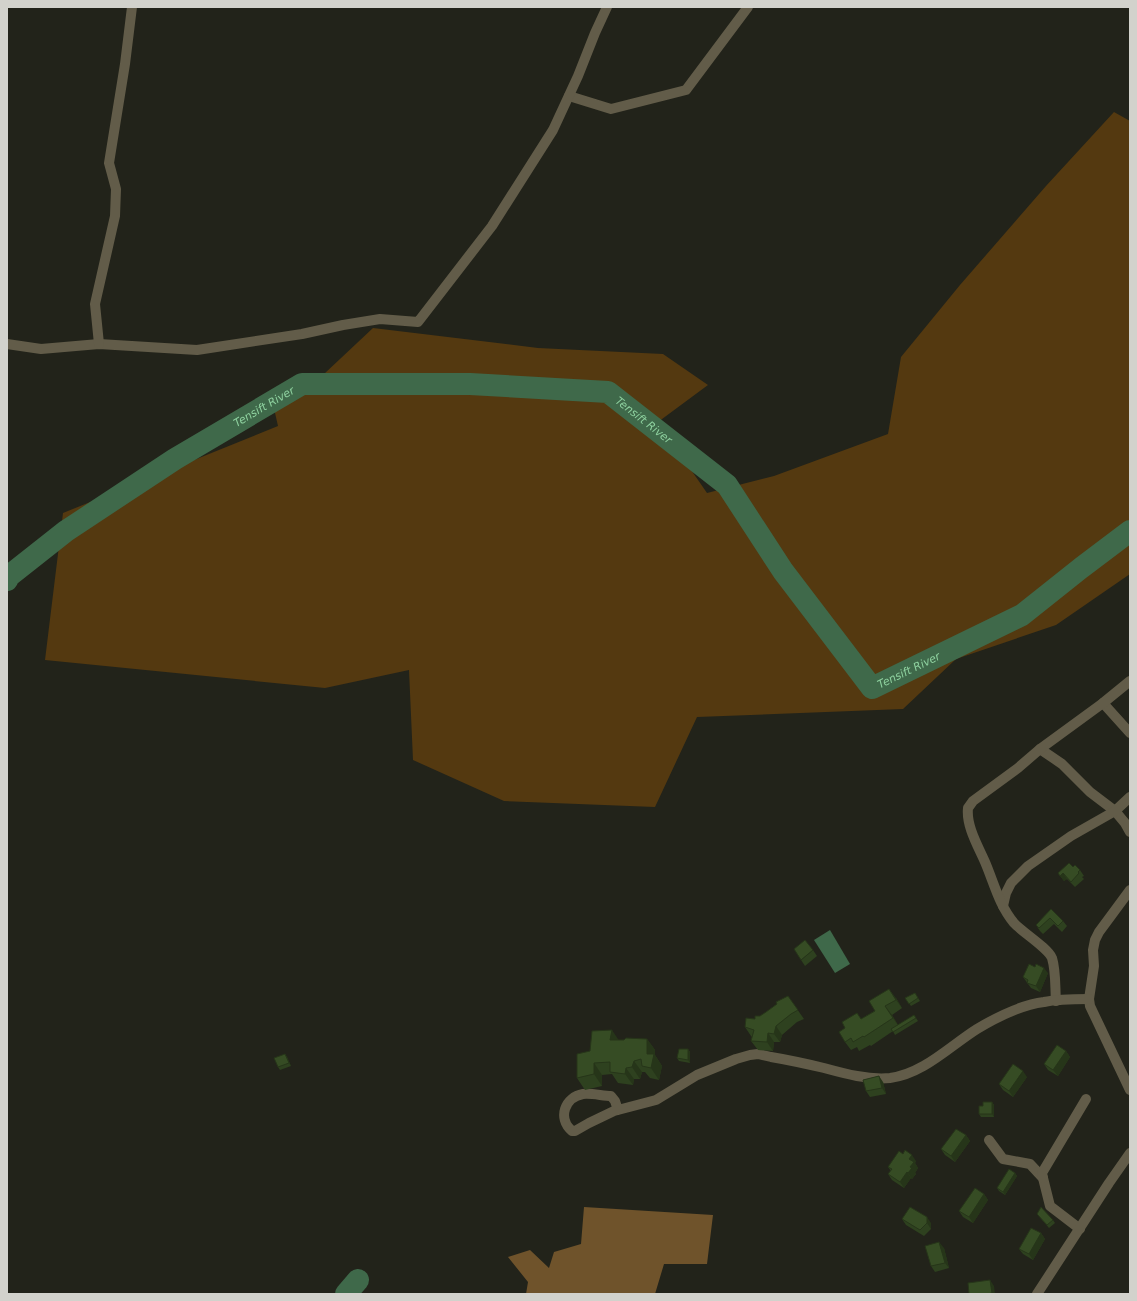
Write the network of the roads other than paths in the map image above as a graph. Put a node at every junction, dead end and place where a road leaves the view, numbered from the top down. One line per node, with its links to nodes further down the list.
1 (132, 7): 6 (street)
2 (607, 7): 4 (street)
3 (748, 7): 4 (street)
4 (569, 96): 6 (street)
5 (7, 344): 6 (street)
6 (99, 344)
7 (1130, 681): 8 (street)
8 (1103, 703): 9 (street); 10 (street)
9 (1130, 734)
10 (1040, 749): 12 (street); 15 (street)
11 (1130, 797): 12 (street)
12 (1114, 811): 13 (street); 15 (street)
13 (1130, 832)
14 (1130, 890): 16 (street)
15 (1003, 906): 17 (street)
16 (1089, 999): 17 (street); 18 (street)
17 (1056, 1000): 20 (street)
18 (1130, 1090)
19 (1086, 1099): 23 (street)
20 (618, 1110): 20 (street)
21 (990, 1140): 23 (street)
22 (1130, 1153): 24 (street)
23 (1043, 1178): 24 (street)
24 (1080, 1229): 25 (street)
25 (1038, 1294)

